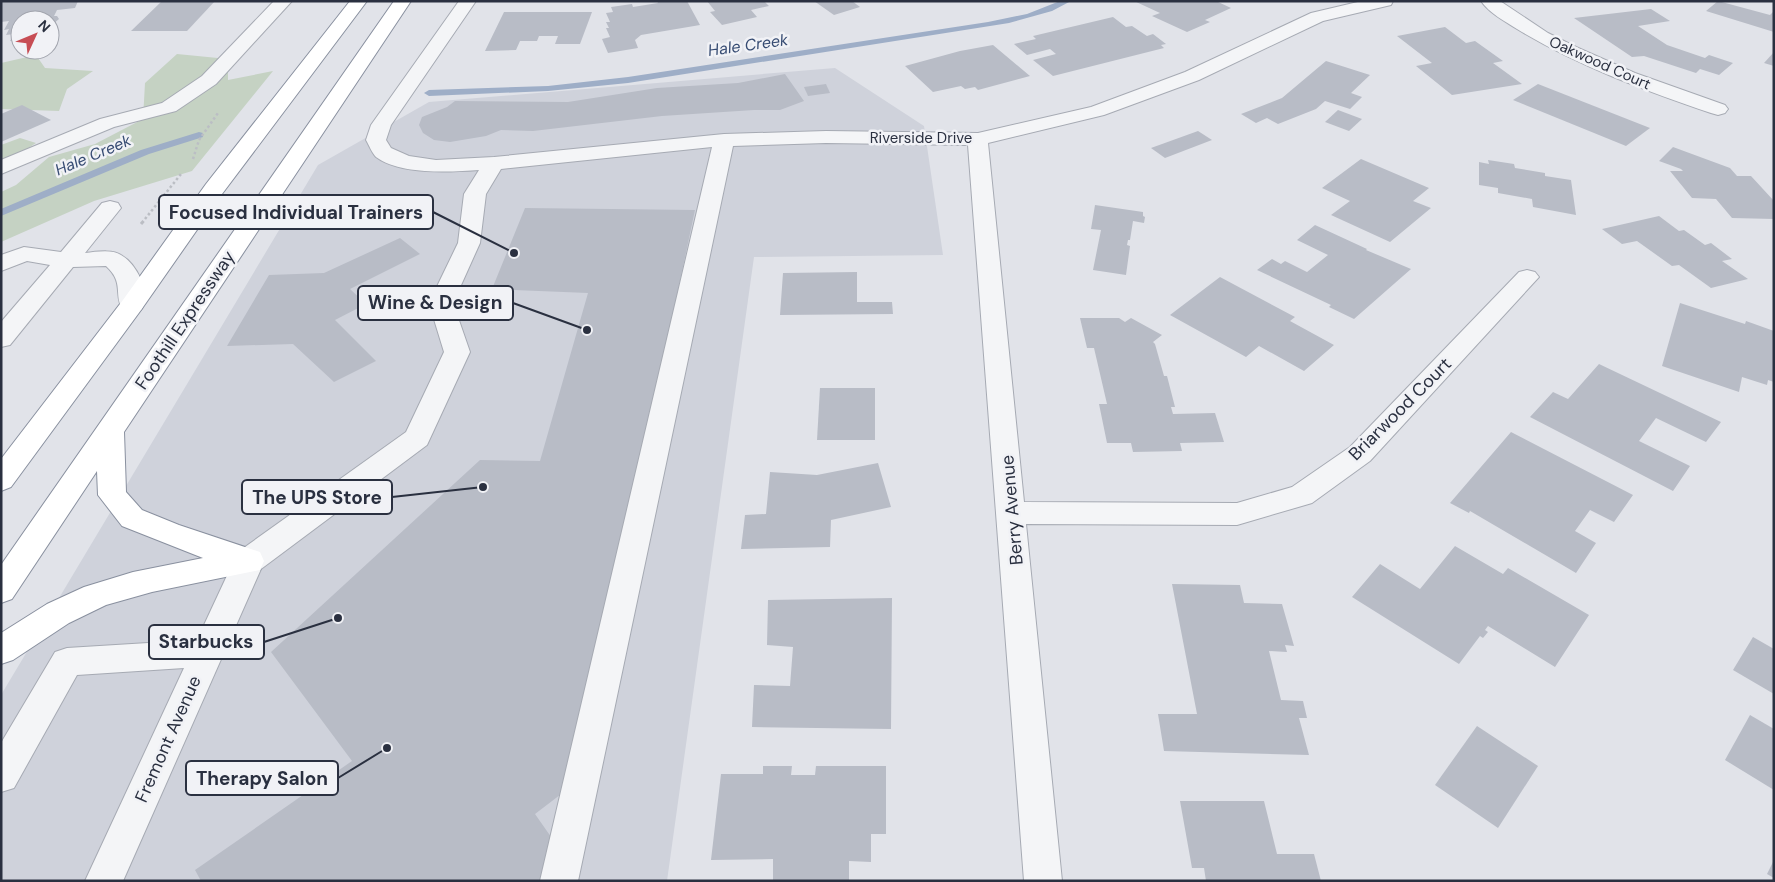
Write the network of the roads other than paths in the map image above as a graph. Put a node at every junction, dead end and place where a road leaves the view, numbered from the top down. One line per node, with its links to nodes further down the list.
1 (284, 1): 11 (street)
2 (359, 1): 16 (highway)
3 (403, 1): 18 (highway, Foothill Expressway)
4 (468, 1): 10 (street)
5 (1386, 1): 8 (street, Riverside Drive)
6 (1489, 1): 7 (street, Oakwood Court)
7 (1718, 109)
8 (978, 139): 9 (street, Riverside Drive); 20 (street, Berry Avenue)
9 (724, 140): 10 (street, Riverside Drive); 27 (street)
10 (494, 163): 21 (street, Fremont Avenue)
11 (1, 168)
12 (110, 208): 13 (street)
13 (68, 260): 14 (street); 16 (street); 17 (street)
14 (1, 264)
15 (1528, 277): 20 (street, Briarwood Court)
16 (132, 305): 19 (highway)
17 (1, 338)
18 (110, 429): 21 (highway); 22 (highway, Foothill Expressway)
19 (1, 480)
20 (1012, 513): 28 (street, Berry Avenue)
21 (249, 562): 23 (highway); 24 (street, Fremont Avenue)
22 (1, 590)
23 (1, 650)
24 (207, 653): 25 (street); 26 (street, Fremont Avenue)
25 (1, 776)
26 (104, 881)
27 (559, 881)
28 (1044, 881)

